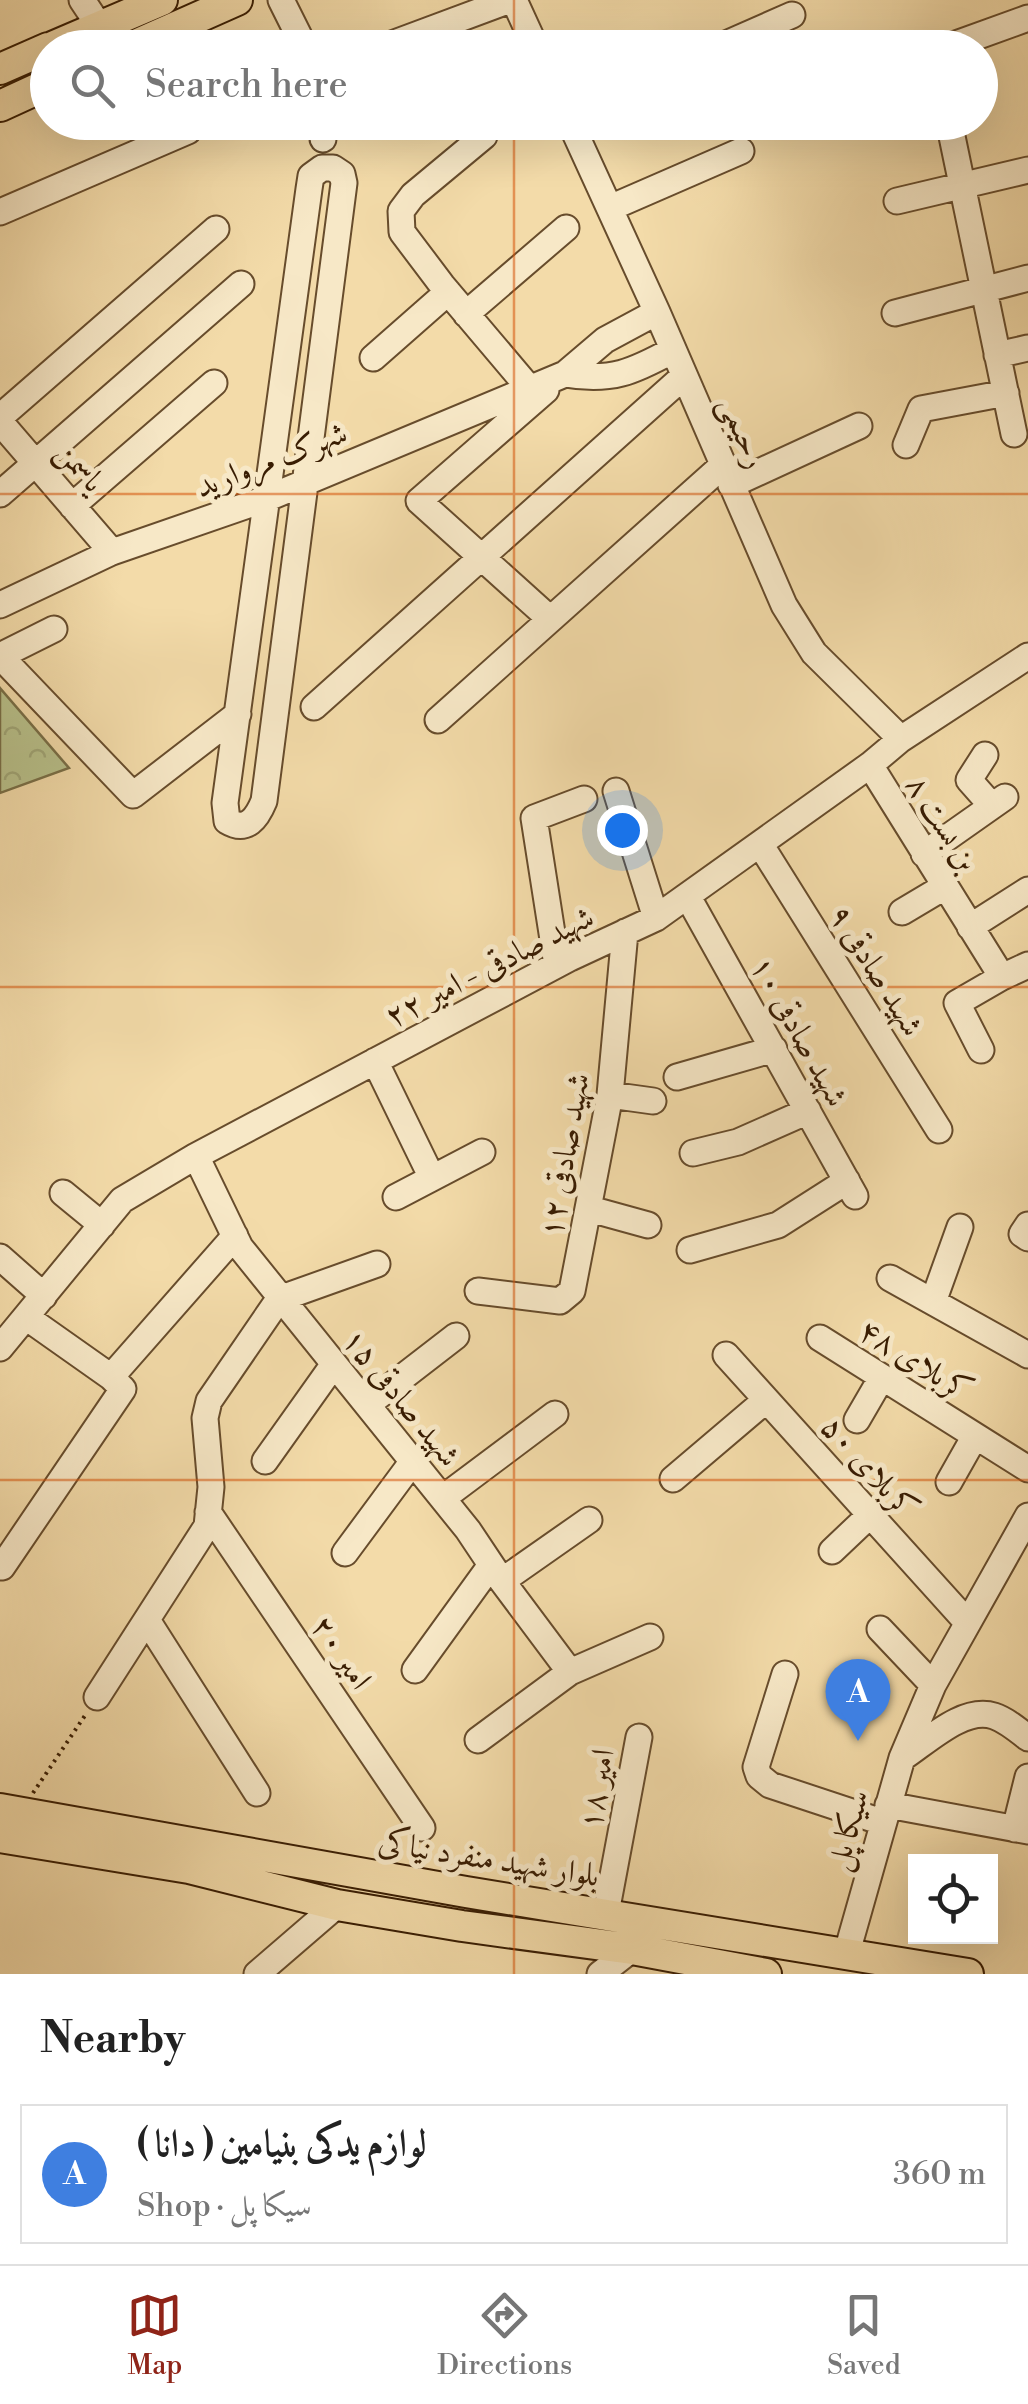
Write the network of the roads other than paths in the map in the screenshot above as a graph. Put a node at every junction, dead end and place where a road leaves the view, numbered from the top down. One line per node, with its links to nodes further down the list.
1 (82, 0): 8 (street)
2 (162, 0): 8 (main road)
3 (237, 0): 10 (main road)
4 (281, 0): 11 (street)
5 (512, 0): 12 (street); 13 (street)
6 (792, 14): 14 (street)
7 (1028, 18): 15 (street)
8 (100, 27): 9 (main road)
9 (93, 30)
10 (174, 30)
11 (295, 30)
12 (430, 30)
13 (527, 30)
14 (757, 30)
15 (995, 30)
16 (30, 56): 17 (main road)
17 (0, 69)
18 (30, 92): 19 (main road)
19 (0, 106)
20 (158, 140): 29 (street)
21 (479, 140): 35 (street)
22 (578, 140): 28 (street, رحیمی)
23 (953, 140): 26 (street)
24 (742, 151): 28 (street)
25 (1028, 170): 26 (street)
26 (962, 185): 27 (street); 34 (street)
27 (897, 201)
28 (610, 208): 36 (street, رحیمی)
29 (0, 212)
30 (566, 228): 38 (street)
31 (216, 229): 48 (street)
32 (1028, 278): 34 (street)
33 (241, 284): 52 (street)
34 (984, 287): 37 (street); 41 (street)
35 (448, 292): 38 (street); 42 (street)
36 (658, 312): 40 (street, رحیمی); 43 (street, شهرک مروارید)
37 (894, 313)
38 (466, 314): 46 (street)
39 (1028, 348): 41 (street)
40 (674, 350): 43 (street, شهرک مروارید); 44 (street, رحیمی)
41 (998, 355): 47 (street)
42 (372, 358)
43 (565, 374): 46 (street, شهرک مروارید); 59 (street)
44 (684, 376): 53 (street, رحیمی); 59 (street)
45 (214, 384): 57 (street)
46 (530, 389): 54 (street, شهرک مروارید)
47 (1006, 393): 50 (street); 51 (street)
48 (0, 420): 52 (street, یاسمن)
49 (858, 426): 53 (street)
50 (1014, 434)
51 (906, 445)
52 (35, 464): 55 (street); 57 (street, یاسمن)
53 (726, 475): 61 (street); 67 (street, رحیمی)
54 (305, 482): 56 (street, شهرک مروارید); 56 (street); 65 (street)
55 (0, 494)
56 (268, 498): 58 (street, شهرک مروارید); 65 (street)
57 (72, 506): 58 (street, یاسمن)
58 (112, 552): 60 (street, شهرک مروارید)
59 (481, 556): 61 (street); 64 (street)
60 (0, 604)
61 (549, 618): 66 (street)
62 (54, 628): 65 (street)
63 (1028, 656): 67 (street, شهید صادقی - امیر ۲۲)
64 (314, 707)
65 (238, 714)
66 (438, 720)
67 (901, 739): 69 (street, شهید صادقی - امیر ۲۲)
68 (985, 755): 73 (street)
69 (870, 765): 72 (street, شهید صادقی - امیر ۲۲); 73 (street, بن بست ۸)
70 (616, 791): 78 (street)
71 (584, 799): 81 (street)
72 (760, 844): 76 (street, شهید صادقی - امیر ۲۲); 91 (street, شهید صادقی ۹)
73 (924, 854): 74 (street, بن بست ۸)
74 (944, 887): 77 (street); 79 (street, بن بست ۸)
75 (1028, 890): 79 (street)
76 (688, 897): 78 (street, شهید صادقی - امیر ۲۲); 84 (street, شهید صادقی ۱۰)
77 (902, 912)
78 (656, 918): 80 (street, شهید صادقی - امیر ۲۲)
79 (970, 927): 83 (street, بن بست ۸)
80 (624, 932): 81 (street, شهید صادقی - امیر ۲۲); 88 (street, شهید صادقی ۱۲)
81 (557, 964): 86 (street, شهید صادقی - امیر ۲۲)
82 (1028, 965): 83 (street)
83 (1002, 978): 85 (street)
84 (774, 1049): 87 (street); 90 (street, شهید صادقی ۱۰)
85 (981, 1050)
86 (376, 1061): 94 (street, شهید صادقی - امیر ۲۲); 95 (street)
87 (677, 1077)
88 (610, 1096): 89 (street); 98 (street, شهید صادقی ۱۲)
89 (654, 1101)
90 (808, 1111): 93 (street); 105 (street, شهید صادقی ۱۰)
91 (939, 1130)
92 (482, 1152): 95 (street)
93 (693, 1154)
94 (196, 1156): 99 (street, شهید صادقی - امیر ۲۲); 103 (street, شهید صادقی ۱۵)
95 (432, 1178): 97 (street)
96 (63, 1193): 99 (street)
97 (396, 1197)
98 (590, 1209): 101 (street); 109 (street, شهید صادقی ۱۲)
99 (102, 1225): 110 (street, شهید صادقی - امیر ۲۲)
100 (1028, 1225): 104 (street)
101 (648, 1226)
102 (960, 1227): 112 (street)
103 (235, 1236): 111 (street, شهید صادقی ۱۵); 120 (street)
104 (1028, 1238)
105 (690, 1250)
106 (0, 1258): 110 (street)
107 (377, 1264): 111 (street)
108 (890, 1278): 112 (street)
109 (478, 1291)
110 (44, 1296): 113 (street, شهید صادقی - امیر ۲۲)
111 (279, 1299): 119 (street, شهید صادقی ۱۵); 133 (street)
112 (934, 1302): 118 (street)
113 (26, 1317): 116 (street, شهید صادقی - امیر ۲۲); 120 (street)
114 (456, 1336): 123 (street)
115 (820, 1338): 121 (street, کربلای ۴۸)
116 (0, 1348)
117 (726, 1355): 122 (street, کربلای ۵۰)
118 (1028, 1355)
119 (334, 1364): 123 (street, شهید صادقی ۱۵); 127 (street)
120 (111, 1377): 139 (street)
121 (882, 1377): 125 (street); 126 (street, کربلای ۴۸)
122 (766, 1400): 130 (street); 134 (street, کربلای ۵۰)
123 (368, 1404): 128 (street, شهید صادقی ۱۵)
124 (555, 1414): 132 (street)
125 (857, 1420)
126 (975, 1436): 129 (street, کربلای ۴۸); 131 (street)
127 (265, 1461)
128 (413, 1461): 132 (street, شهید صادقی ۱۵); 138 (street)
129 (1028, 1469)
130 (673, 1479)
131 (949, 1482)
132 (443, 1498): 140 (street, شهید صادقی ۱۵)
133 (208, 1512): 141 (street); 158 (street, امیر ۲۰)
134 (870, 1516): 137 (street); 142 (street, کربلای ۵۰)
135 (1028, 1516): 142 (street, سیکا پل)
136 (589, 1520): 140 (street)
137 (832, 1551)
138 (345, 1553)
139 (2, 1567)
140 (496, 1573): 145 (street); 146 (street, شهید صادقی ۱۵)
141 (147, 1620): 149 (street); 155 (street)
142 (967, 1622): 148 (street, سیکا پل)
143 (880, 1629): 148 (street)
144 (650, 1637): 146 (street)
145 (415, 1670)
146 (570, 1672): 152 (street)
147 (785, 1674): 157 (street)
148 (933, 1684): 153 (street, سیکا پل)
149 (96, 1697)
150 (639, 1737): 163 (street, امیر ۱۸)
151 (1028, 1738): 153 (street)
152 (478, 1740)
153 (902, 1758): 157 (street, سیکا پل)
154 (1028, 1778): 159 (street)
155 (257, 1792)
156 (10, 1810): 161 (main road, بلوار شهید منفرد نیاکی)
157 (885, 1814): 159 (street); 166 (street, سیکا پل)
158 (422, 1828)
159 (1022, 1830)
160 (0, 1837): 162 (main road)
161 (466, 1892): 163 (main road, بلوار شهید منفرد نیاکی); 164 (main road)
162 (337, 1904): 164 (main road); 167 (street)
163 (606, 1913): 166 (main road, بلوار شهید منفرد نیاکی)
164 (462, 1926): 165 (main road)
165 (632, 1949): 168 (street); 169 (main road)
166 (847, 1952): 170 (main road, بلوار شهید منفرد نیاکی)
167 (257, 1974)
168 (600, 1974)
169 (766, 1974)
170 (968, 1974)

